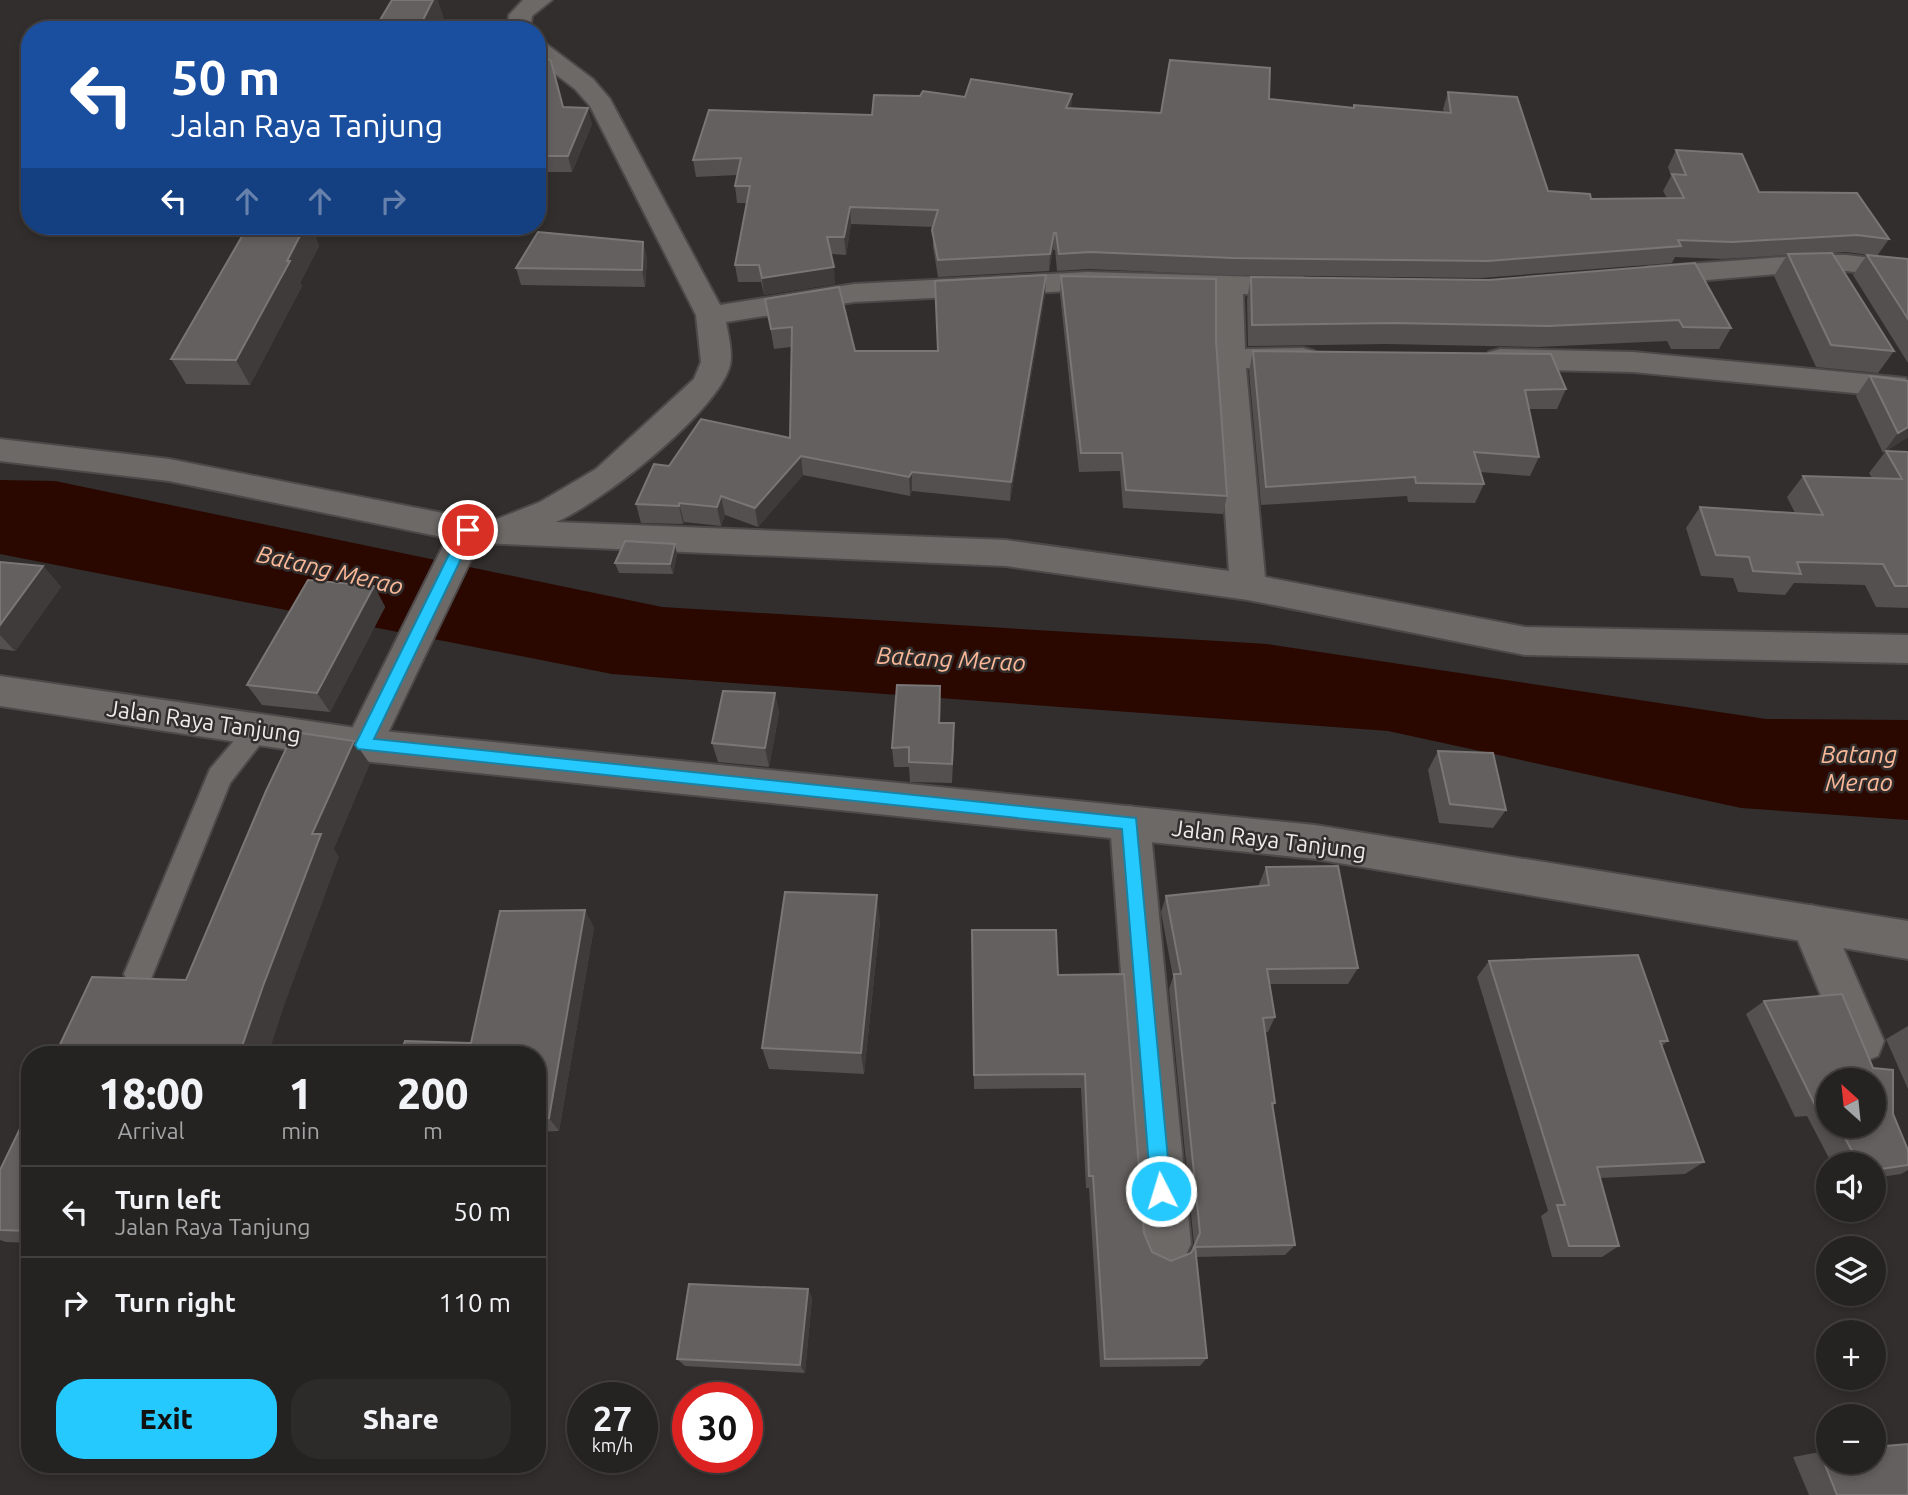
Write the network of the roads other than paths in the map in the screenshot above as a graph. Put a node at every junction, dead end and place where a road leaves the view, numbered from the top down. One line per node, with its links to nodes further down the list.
1 (541, 0): 2 (street)
2 (519, 21)
3 (546, 55): 8 (street)
4 (1908, 270): 5 (street)
5 (1618, 278)
6 (1229, 287): 7 (street); 8 (street); 11 (street)
7 (1332, 288)
8 (711, 316): 15 (street)
9 (1885, 354): 13 (street)
10 (1334, 357): 11 (street)
11 (1230, 359): 16 (street)
12 (1469, 359): 13 (street)
13 (1907, 389)
14 (0, 450): 15 (street)
15 (476, 533): 16 (street); 20 (street)
16 (1248, 587): 17 (street)
17 (1908, 649)
18 (0, 691): 19 (street, Jalan Raya Tanjung)
19 (259, 729): 20 (street, Jalan Raya Tanjung); 24 (lane)
20 (363, 745): 21 (street, Jalan Raya Tanjung)
21 (1130, 823): 22 (street, Jalan Raya Tanjung); 26 (street)
22 (1812, 924): 23 (street, Jalan Raya Tanjung); 25 (street)
23 (1908, 940)
24 (139, 974)
25 (1873, 1068)
26 (1166, 1244)

